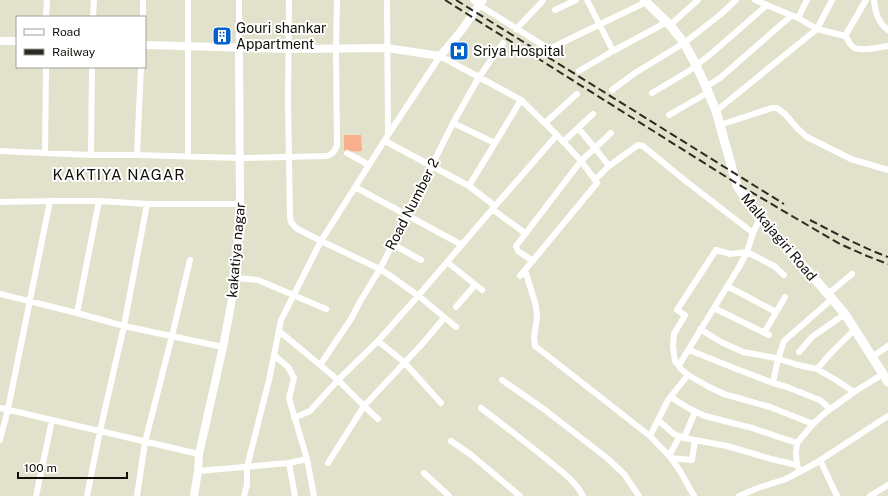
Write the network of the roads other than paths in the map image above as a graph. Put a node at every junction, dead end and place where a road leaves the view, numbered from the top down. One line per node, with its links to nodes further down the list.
1 (46, 0): 23 (street)
2 (94, 0): 24 (street)
3 (143, 0): 25 (street)
4 (188, 0): 39 (street)
5 (239, 0): 41 (street, kakatiya nagar)
6 (289, 0): 43 (street)
7 (337, 0): 44 (street)
8 (387, 0): 42 (street)
9 (542, 0): 30 (street)
10 (576, 0): 22 (street)
11 (587, 0): 28 (street)
12 (698, 0): 29 (street)
13 (736, 0): 37 (street)
14 (755, 0): 21 (street)
15 (807, 0): 27 (street)
16 (832, 0): 31 (street)
17 (866, 0): 33 (street)
18 (874, 0): 32 (street)
19 (647, 1): 28 (street); 29 (main road, Malkajagiri Road)
20 (478, 2): 30 (street); 46 (street)
21 (767, 5): 26 (street); 47 (street)
22 (555, 10)
23 (46, 16)
24 (93, 16)
25 (142, 16)
26 (791, 16): 27 (street); 54 (street)
27 (798, 18): 31 (street)
28 (599, 24): 30 (street); 45 (street)
29 (668, 24): 37 (main road, Malkajagiri Road); 45 (street)
30 (516, 29)
31 (817, 29): 33 (street); 58 (street)
32 (888, 30)
33 (846, 36): 40 (street)
34 (0, 41): 35 (street)
35 (16, 41)
36 (503, 42): 52 (street, Road Number 2)
37 (684, 43): 47 (main road, Malkajagiri Road); 53 (street)
38 (146, 45): 39 (street)
39 (188, 46): 41 (street); 76 (street)
40 (888, 46)
41 (239, 48): 43 (street); 78 (street, kakatiya nagar)
42 (387, 48): 44 (street); 46 (street); 67 (street)
43 (289, 49): 44 (street); 77 (street)
44 (336, 49): 77 (street)
45 (613, 51): 51 (street)
46 (440, 56): 52 (street); 67 (street)
47 (696, 65): 54 (main road, Malkajagiri Road); 55 (street)
48 (46, 68): 72 (street)
49 (92, 68): 74 (street)
50 (141, 68): 75 (street)
51 (579, 71)
52 (479, 77): 57 (street); 61 (street, Road Number 2)
53 (612, 90)
54 (708, 90): 58 (main road, Malkajagiri Road); 60 (street)
55 (652, 93)
56 (577, 94): 62 (street)
57 (521, 100): 62 (street); 69 (street)
58 (716, 111): 63 (main road, Malkajagiri Road)
59 (593, 114): 64 (street)
60 (669, 115)
61 (453, 123): 69 (street); 81 (street, Road Number 2)
62 (545, 123): 66 (street)
63 (720, 125): 83 (street); 94 (main road, Malkajagiri Road)
64 (578, 128): 68 (street); 70 (street)
65 (611, 133): 70 (street)
66 (557, 135): 68 (street); 92 (street)
67 (386, 138): 80 (street); 81 (street)
68 (563, 142): 79 (street)
69 (495, 143): 85 (street)
70 (595, 148): 79 (street); 82 (street)
71 (0, 151): 72 (street)
72 (45, 153): 74 (street)
73 (347, 153): 80 (street)
74 (90, 155): 75 (street)
75 (137, 155): 76 (street)
76 (188, 156): 78 (street)
77 (290, 157): 78 (street); 97 (street)
78 (240, 158): 91 (street, kakatiya nagar)
79 (581, 161): 84 (street); 96 (street)
80 (369, 165): 86 (street)
81 (431, 166): 85 (street); 93 (street, Road Number 2)
82 (609, 166): 84 (street); 95 (street)
83 (888, 170)
84 (595, 180): 103 (street)
85 (469, 186): 92 (street)
86 (355, 187): 93 (street); 97 (street)
87 (50, 200): 88 (street); 89 (street); 119 (street)
88 (99, 201): 90 (street); 124 (street)
89 (0, 202)
90 (147, 204): 91 (street); 127 (street)
91 (240, 204): 110 (street, kakatiya nagar)
92 (494, 207): 96 (street); 99 (street)
93 (407, 214): 98 (street, Road Number 2); 99 (street)
94 (760, 218): 95 (street); 117 (main road, Malkajagiri Road)
95 (754, 233): 100 (street)
96 (525, 234): 103 (street)
97 (321, 241): 105 (street); 115 (street)
98 (392, 244): 102 (street); 105 (street, Road Number 2)
99 (462, 245): 104 (street)
100 (747, 252): 108 (street); 112 (street); 143 (street)
101 (190, 260): 132 (street)
102 (421, 260)
103 (533, 261): 106 (street)
104 (447, 262): 111 (street); 116 (street)
105 (380, 269): 116 (street); 142 (street, Road Number 2)
106 (526, 270): 109 (street); 166 (street)
107 (852, 274): 117 (street)
108 (784, 275)
109 (520, 276)
110 (236, 278): 115 (street); 135 (street, kakatiya nagar)
111 (475, 285): 113 (street); 120 (street)
112 (727, 286): 121 (street); 123 (street)
113 (482, 290)
114 (0, 294): 119 (street)
115 (294, 296): 122 (street); 131 (street)
116 (418, 296): 126 (street); 133 (street)
117 (830, 296): 125 (main road, Malkajagiri Road); 140 (street)
118 (785, 297): 123 (street)
119 (29, 301): 124 (street); 156 (street)
120 (456, 307)
121 (714, 308): 123 (street); 129 (street)
122 (326, 309)
123 (776, 312)
124 (77, 313): 127 (street)
125 (845, 314): 130 (main road, Malkajagiri Road); 137 (street)
126 (444, 318): 128 (street); 141 (street)
127 (124, 326): 132 (street); 165 (street)
128 (456, 327)
129 (700, 329): 136 (street); 140 (street)
130 (855, 329): 139 (main road, Malkajagiri Road); 144 (street)
131 (279, 331): 138 (street); 142 (street)
132 (172, 336): 135 (street); 171 (street)
133 (378, 340): 141 (street); 147 (street)
134 (888, 346): 139 (street)
135 (223, 347): 173 (street, kakatiya nagar)
136 (689, 350): 143 (street); 149 (street)
137 (799, 352)
138 (274, 355): 160 (street); 179 (street)
139 (872, 357): 146 (main road, Malkajagiri Road)
140 (778, 359): 144 (street); 149 (street)
141 (404, 362): 152 (street); 153 (street)
142 (320, 365): 147 (street)
143 (679, 365): 145 (street)
144 (817, 369): 150 (street)
145 (688, 375): 151 (street); 164 (street)
146 (885, 378): 150 (street)
147 (338, 380): 153 (street); 160 (street)
148 (502, 380): 195 (street)
149 (773, 383): 157 (street)
150 (854, 392): 157 (street)
151 (671, 397): 158 (street); 163 (street)
152 (441, 403)
153 (364, 406): 161 (street); 177 (street)
154 (0, 408): 156 (street)
155 (481, 408): 194 (street)
156 (8, 409): 162 (street); 168 (street)
157 (830, 409): 164 (street)
158 (695, 412): 167 (street); 172 (street)
159 (888, 416): 176 (street)
160 (294, 418): 175 (street)
161 (378, 419)
162 (52, 420): 165 (street); 185 (street)
163 (658, 420): 166 (street); 167 (street)
164 (813, 424): 172 (street)
165 (100, 431): 171 (street); 186 (street)
166 (650, 436): 174 (street)
167 (682, 437): 169 (street); 174 (street)
168 (0, 440)
169 (695, 440): 174 (street); 180 (street)
170 (451, 441): 193 (street)
171 (145, 442): 173 (street); 187 (street)
172 (797, 443): 180 (street)
173 (199, 454): 181 (street, kakatiya nagar)
174 (670, 457): 196 (street)
175 (307, 459): 178 (street); 191 (street)
176 (820, 460): 180 (street); 198 (street)
177 (328, 462)
178 (289, 463): 179 (street); 190 (street)
179 (248, 467): 181 (street); 189 (street)
180 (798, 468): 184 (street)
181 (198, 471): 188 (street, kakatiya nagar)
182 (424, 473): 192 (street)
183 (888, 485): 199 (street)
184 (751, 494): 197 (street)
185 (36, 496)
186 (88, 496)
187 (137, 496)
188 (194, 496)
189 (244, 496)
190 (295, 496)
191 (314, 496)
192 (449, 496)
193 (520, 496)
194 (583, 496)
195 (638, 496)
196 (694, 496)
197 (739, 496)
198 (837, 496)
199 (870, 496)

